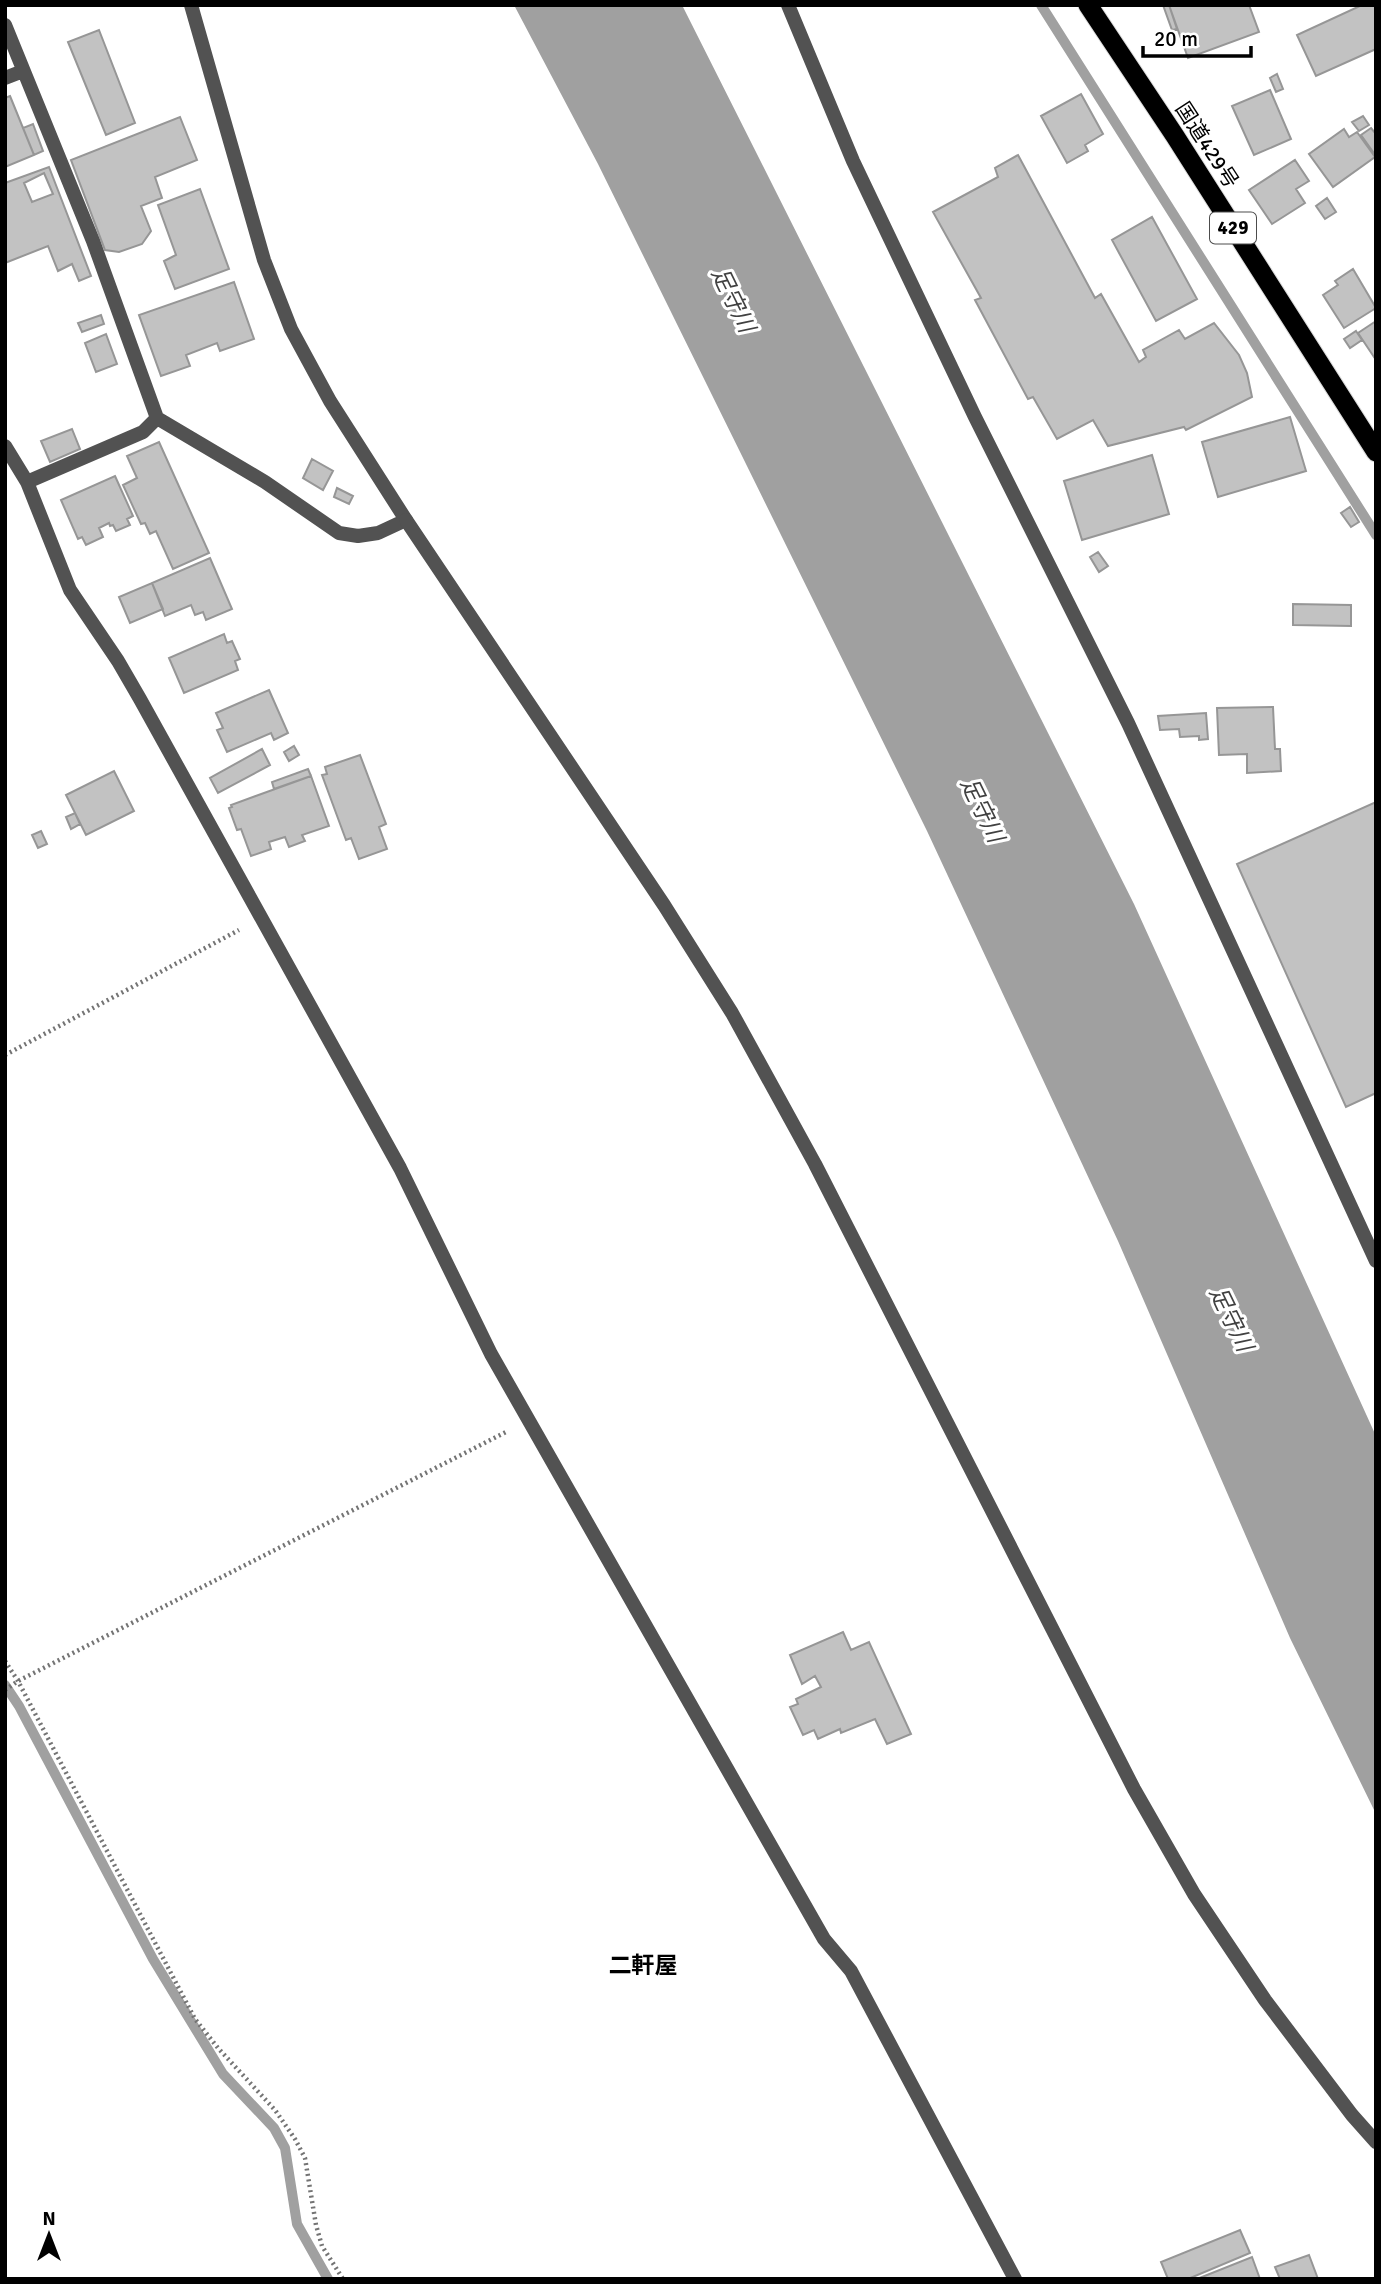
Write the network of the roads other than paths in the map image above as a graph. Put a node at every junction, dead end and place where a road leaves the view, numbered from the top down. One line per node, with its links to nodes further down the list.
1 (191, 5): 11 (street)
2 (788, 5): 12 (street)
3 (1088, 5): 9 (highway, 国道429号 / 429)
4 (5, 25): 5 (street)
5 (23, 71): 6 (street); 7 (street)
6 (5, 78)
7 (157, 418): 10 (street); 11 (street)
8 (5, 446): 10 (street)
9 (1376, 452)
10 (27, 482): 14 (street)
11 (406, 520): 13 (street)
12 (1376, 1261)
13 (1376, 2142)
14 (1015, 2279)

